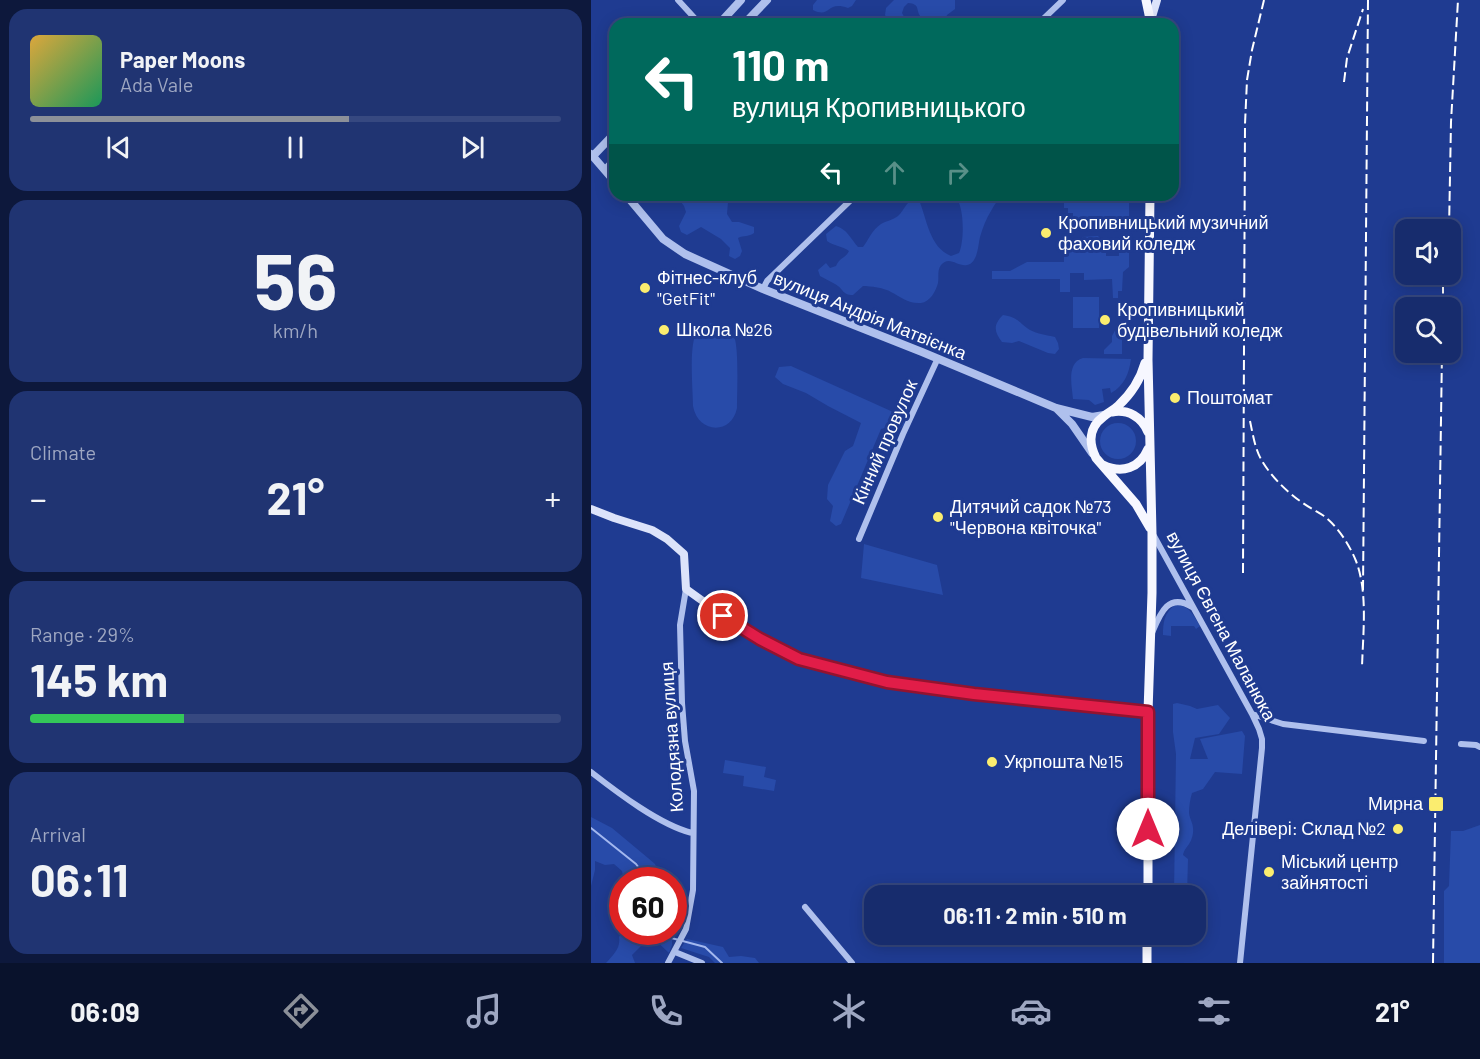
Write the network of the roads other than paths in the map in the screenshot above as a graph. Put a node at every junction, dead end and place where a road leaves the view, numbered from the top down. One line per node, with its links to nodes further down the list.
1 (678, 0): 7 (street)
2 (741, 0): 8 (street)
3 (767, 0): 9 (street)
4 (1063, 0): 10 (street)
5 (1146, 0): 11 (main road)
6 (1157, 0): 12 (main road)
7 (694, 18)
8 (724, 18)
9 (750, 18)
10 (1044, 18)
11 (1150, 18)
12 (1152, 18)
13 (609, 139): 14 (street)
14 (592, 156): 16 (street)
15 (609, 167): 16 (street)
16 (605, 171): 17 (street)
17 (609, 175)
18 (631, 201): 21 (street, вулиця Андрія Матвієнка)
19 (849, 201): 21 (street)
20 (1150, 201): 22 (main road, вулиця Євгена Маланюка)
21 (763, 289): 23 (street, вулиця Андрія Матвієнка)
22 (1148, 352): 25 (main road); 26 (main road, вулиця Євгена Маланюка)
23 (938, 358): 24 (street, вулиця Андрія Матвієнка); 30 (street, Кінний провулок)
24 (1056, 408): 25 (street, вулиця Андрія Матвієнка); 27 (street)
25 (1106, 414): 26 (main road); 27 (main road)
26 (1149, 441): 27 (main road); 29 (main road, вулиця Євгена Маланюка)
27 (1096, 459): 29 (main road)
28 (591, 509): 31 (main road)
29 (1152, 532): 32 (street, вулиця Євгена Маланюка); 33 (main road)
30 (859, 539)
31 (686, 590): 34 (main road); 40 (street, Колодязна вулиця)
32 (1193, 608): 33 (street); 35 (street, вулиця Євгена Маланюка)
33 (1151, 637): 34 (main road)
34 (1148, 712): 41 (main road)
35 (1253, 714): 36 (street); 49 (street, вулиця Євгена Маланюка)
36 (1424, 741)
37 (1461, 744): 38 (street)
38 (1480, 747)
39 (591, 772): 40 (street)
40 (692, 832): 44 (street, Колодязна вулиця)
41 (1147, 885)
42 (805, 907): 47 (street)
43 (1147, 945): 48 (main road)
44 (676, 950): 45 (street, Колодязна вулиця); 46 (street)
45 (668, 963)
46 (702, 963)
47 (852, 963)
48 (1147, 963)
49 (1240, 963)

